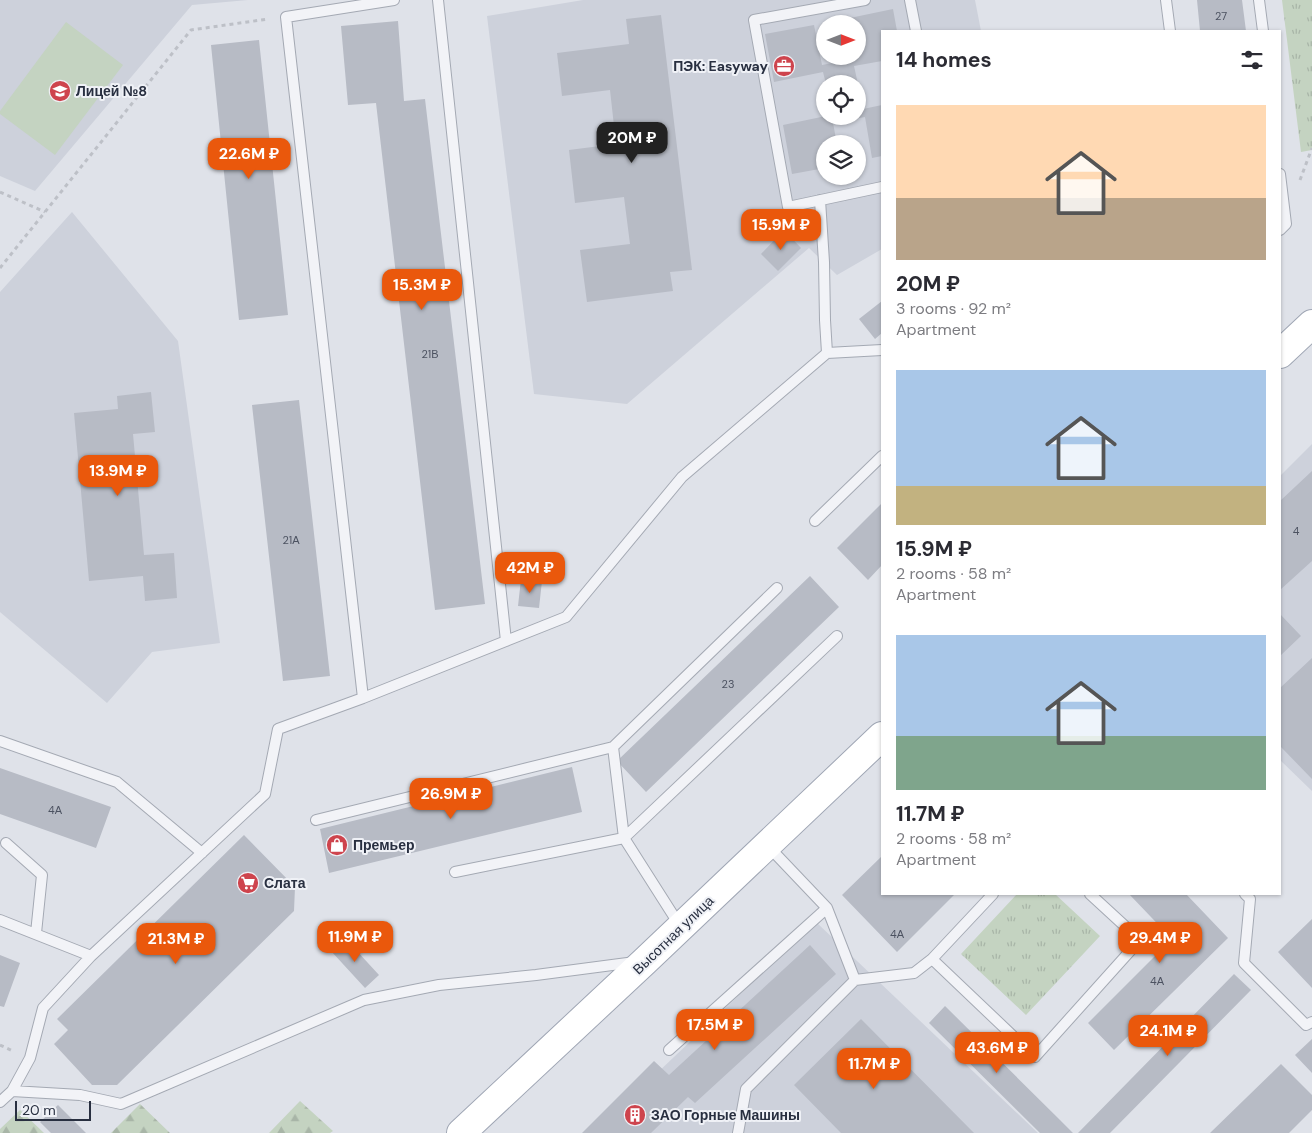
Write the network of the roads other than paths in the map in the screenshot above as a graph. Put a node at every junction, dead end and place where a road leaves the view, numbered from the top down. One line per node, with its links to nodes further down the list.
1 (394, 0): 23 (lane)
2 (438, 0): 22 (lane)
3 (865, 0): 12 (lane)
4 (910, 0): 7 (lane)
5 (1166, 0): 8 (lane)
6 (1259, 0): 9 (lane)
7 (916, 30)
8 (1170, 30)
9 (1262, 30)
10 (1281, 182): 13 (lane)
11 (881, 187): 12 (lane)
12 (820, 200): 16 (lane)
13 (1281, 229)
14 (1312, 324): 17 (main road)
15 (881, 350): 16 (lane)
16 (827, 353): 22 (lane)
17 (1281, 353)
18 (881, 457): 19 (lane)
19 (815, 521)
20 (777, 588): 26 (lane)
21 (837, 636): 28 (lane)
22 (506, 641): 23 (lane)
23 (362, 698): 31 (lane)
24 (881, 737): 30 (main road, Высотная улица)
25 (0, 741): 31 (lane)
26 (612, 747): 27 (lane); 28 (lane)
27 (316, 820)
28 (624, 838): 32 (lane); 38 (lane)
29 (6, 843): 39 (lane)
30 (768, 846): 36 (lane); 38 (main road, Высотная улица)
31 (202, 853): 40 (lane)
32 (455, 872)
33 (992, 895): 41 (lane)
34 (1091, 895): 41 (lane)
35 (1246, 895): 44 (lane)
36 (827, 908): 43 (lane); 45 (lane)
37 (0, 920): 39 (lane)
38 (680, 927): 42 (main road, Высотная улица)
39 (36, 933): 40 (lane)
40 (91, 956): 46 (lane)
41 (932, 959): 43 (lane)
42 (646, 961): 46 (lane); 48 (main road, Высотная улица)
43 (855, 980): 49 (lane)
44 (1312, 1022)
45 (669, 1050)
46 (12, 1090): 47 (lane)
47 (0, 1102)
48 (461, 1133)
49 (738, 1133)

